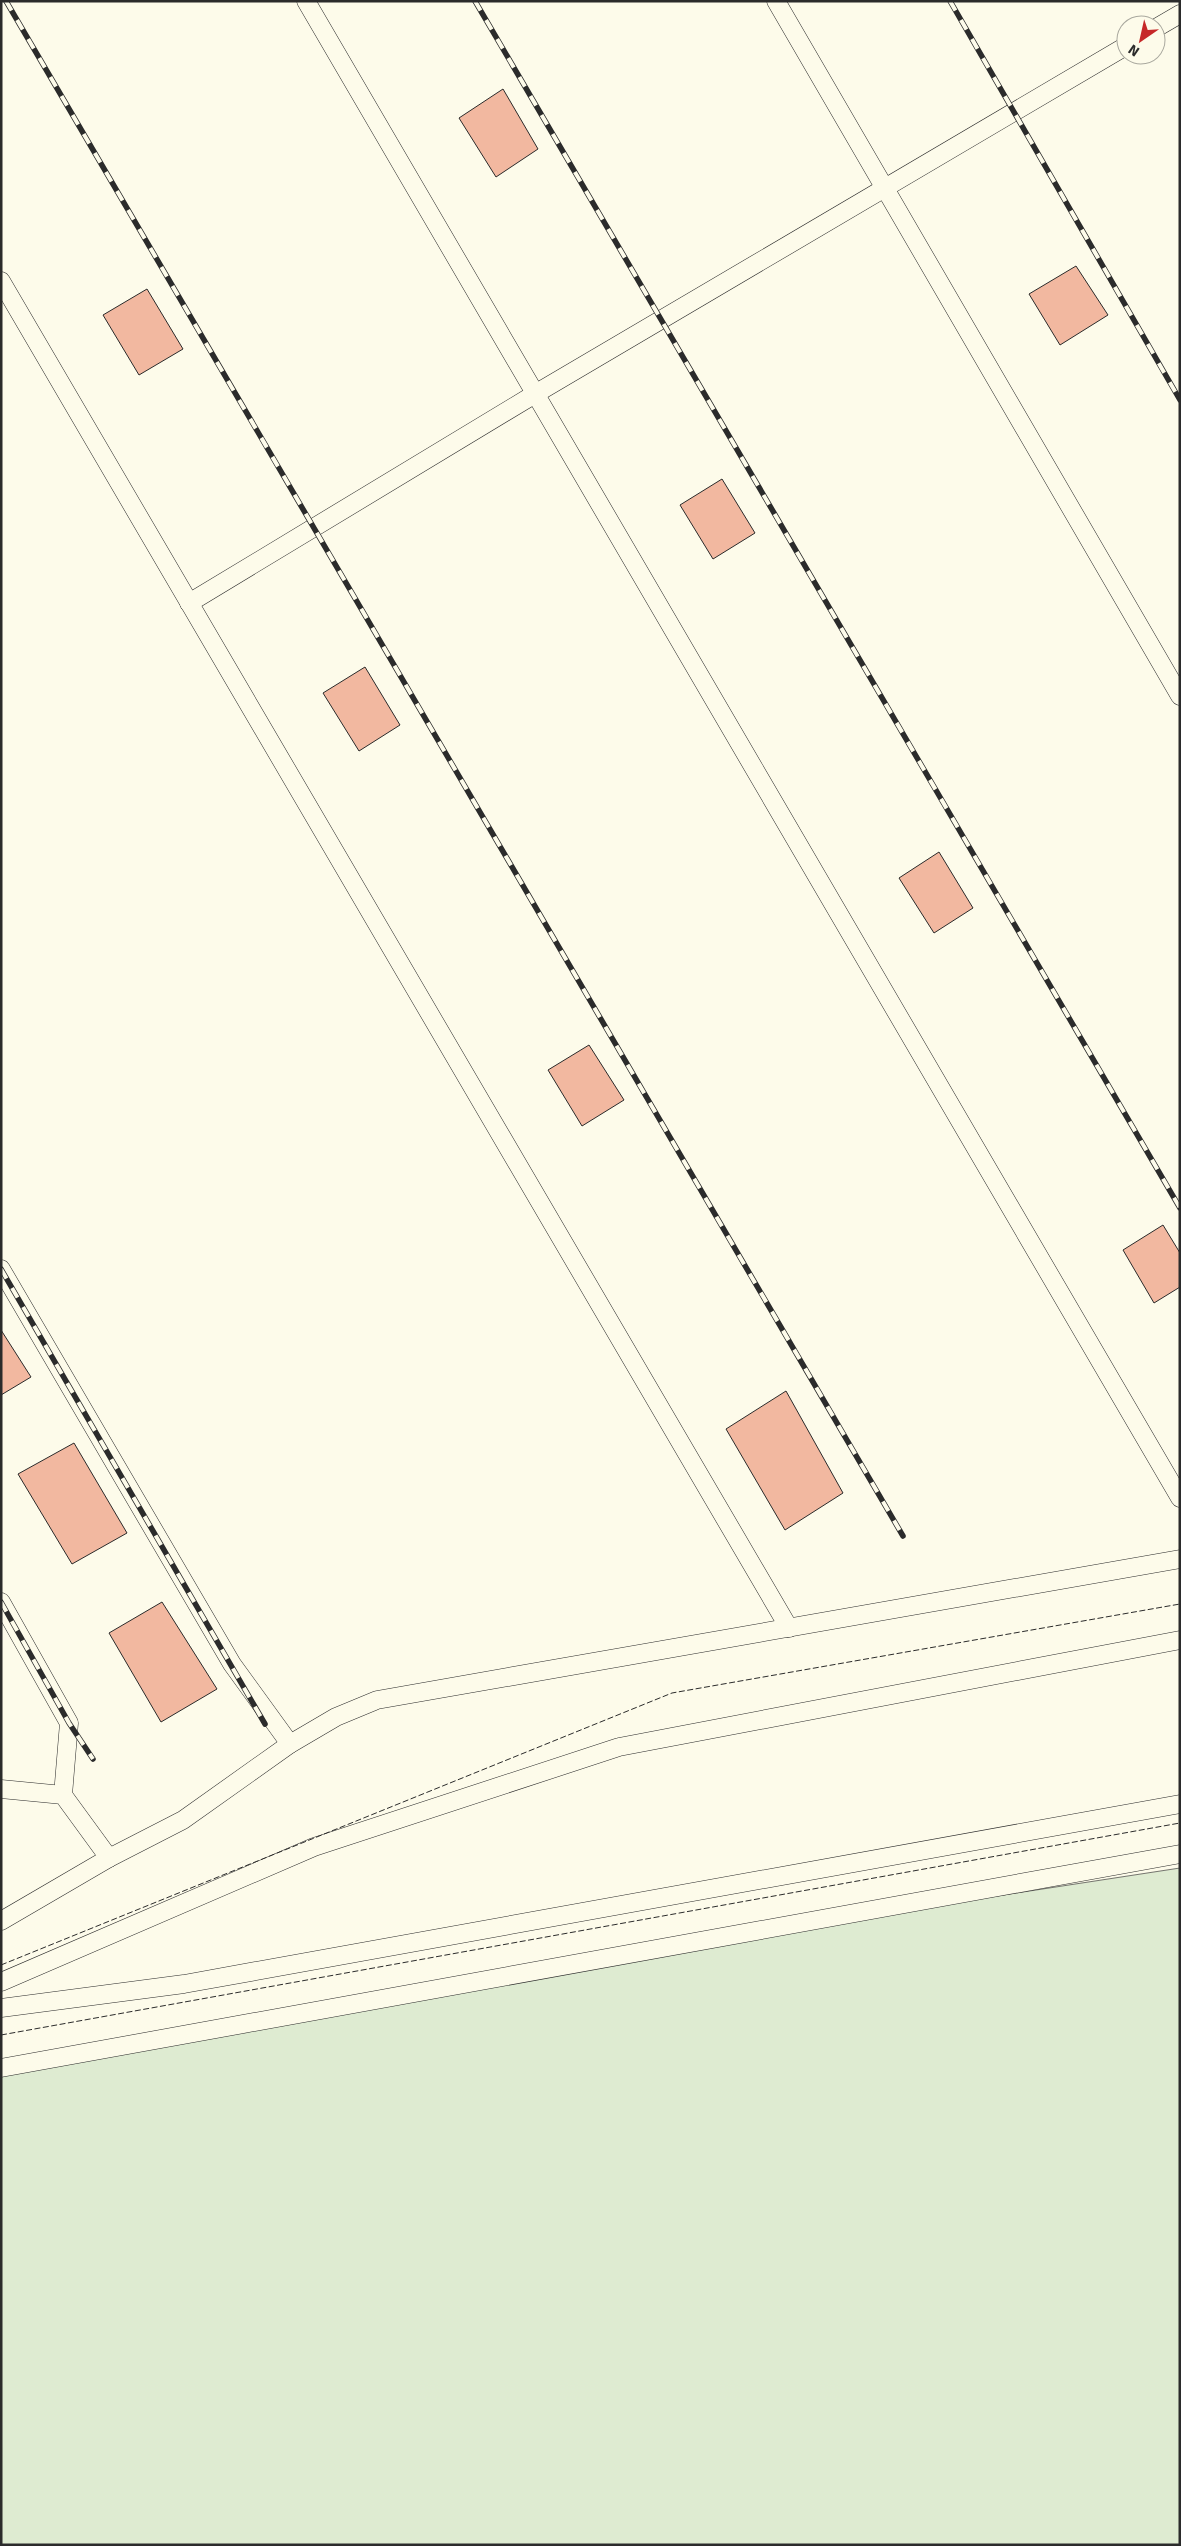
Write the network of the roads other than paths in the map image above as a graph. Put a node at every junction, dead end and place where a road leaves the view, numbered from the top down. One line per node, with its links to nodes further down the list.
1 (306, 1): 8 (lane)
2 (776, 1): 6 (lane)
3 (1180, 14): 4 (lane)
4 (1166, 22)
5 (1116, 52): 6 (lane)
6 (885, 189): 8 (lane); 10 (lane)
7 (1, 282): 9 (lane)
8 (535, 394): 9 (lane); 12 (lane)
9 (189, 603): 15 (lane)
10 (1180, 696)
11 (1, 1269): 17 (lane)
12 (1180, 1498)
13 (1180, 1559): 15 (lane)
14 (1, 1602): 19 (lane)
15 (789, 1628): 17 (lane)
16 (1180, 1640): 24 (lane)
17 (290, 1744): 22 (lane)
18 (1, 1789): 19 (lane)
19 (63, 1795): 22 (lane)
20 (1180, 1804): 25 (lane)
21 (1180, 1854): 26 (lane)
22 (109, 1858): 23 (lane)
23 (1, 1921)
24 (1, 1982)
25 (1, 2008)
26 (1, 2068)

